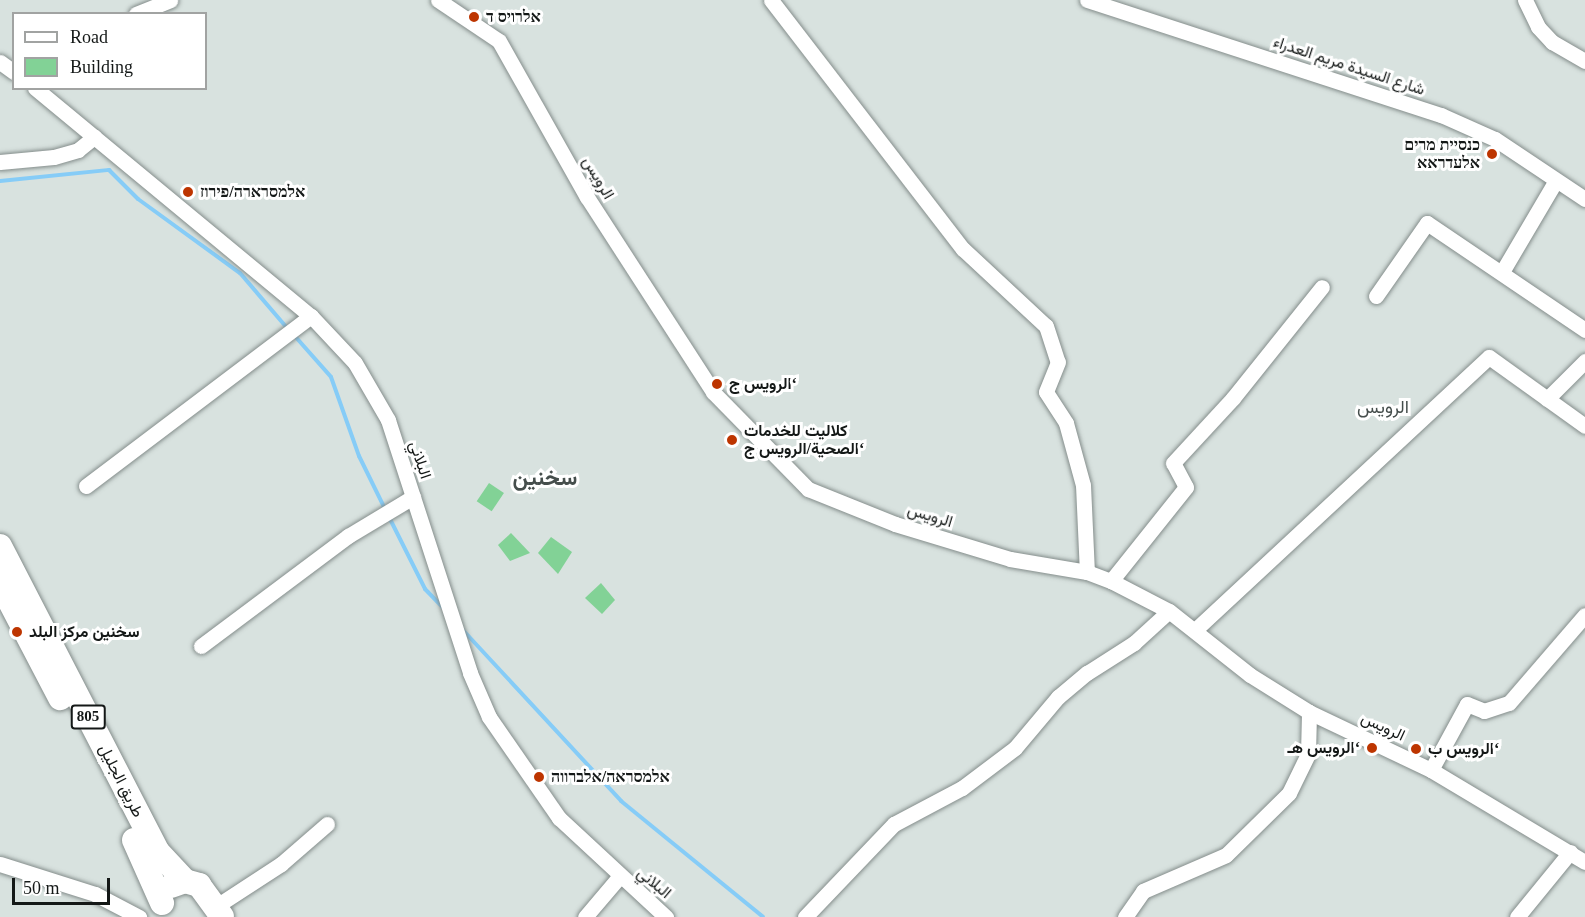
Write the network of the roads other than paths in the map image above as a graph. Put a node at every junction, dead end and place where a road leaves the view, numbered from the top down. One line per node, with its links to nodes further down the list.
1 (170, 0): 6 (street)
2 (438, 0): 24 (street, الرويس)
3 (771, 0): 24 (street)
4 (1087, 0): 11 (street, شارع السيدة مريم العدراء)
5 (1525, 0): 7 (street)
6 (141, 12)
7 (1585, 62)
8 (42, 90): 9 (street, البلاني)
9 (94, 137): 10 (street); 16 (street, البلاني)
10 (0, 162)
11 (1555, 182): 12 (street, شارع السيدة مريم العدراء); 13 (street)
12 (1585, 199)
13 (1502, 272): 15 (street); 17 (street)
14 (1322, 287): 25 (street)
15 (1376, 296)
16 (311, 316): 21 (street); 22 (street, البلاني)
17 (1585, 330)
18 (1585, 361): 19 (street)
19 (1547, 399): 20 (street); 29 (street)
20 (1585, 426)
21 (86, 486)
22 (413, 497): 30 (street); 37 (street, البلاني)
23 (0, 546): 38 (main road, طريق الجليل / 805)
24 (1087, 572): 25 (street, الرويس)
25 (1111, 581): 27 (street, الرويس)
26 (0, 583): 39 (main road, طريق الجليل / 805)
27 (1169, 610): 29 (street, الرويس); 44 (street)
28 (1585, 615): 32 (street)
29 (1195, 630): 31 (street, الرويس)
30 (201, 646)
31 (1310, 712): 32 (street, الرويس); 45 (street)
32 (1431, 770): 34 (street, الرويس)
33 (327, 824): 40 (street)
34 (1570, 852): 35 (street, الرويس); 46 (street)
35 (1585, 862)
36 (0, 864): 41 (street)
37 (619, 877): 42 (street); 43 (street, البلاني)
38 (185, 880): 39 (main road, 805); 40 (main road, 805)
39 (164, 910)
40 (219, 912)
41 (139, 917)
42 (585, 917)
43 (666, 917)
44 (805, 917)
45 (1125, 917)
46 (1517, 917)

